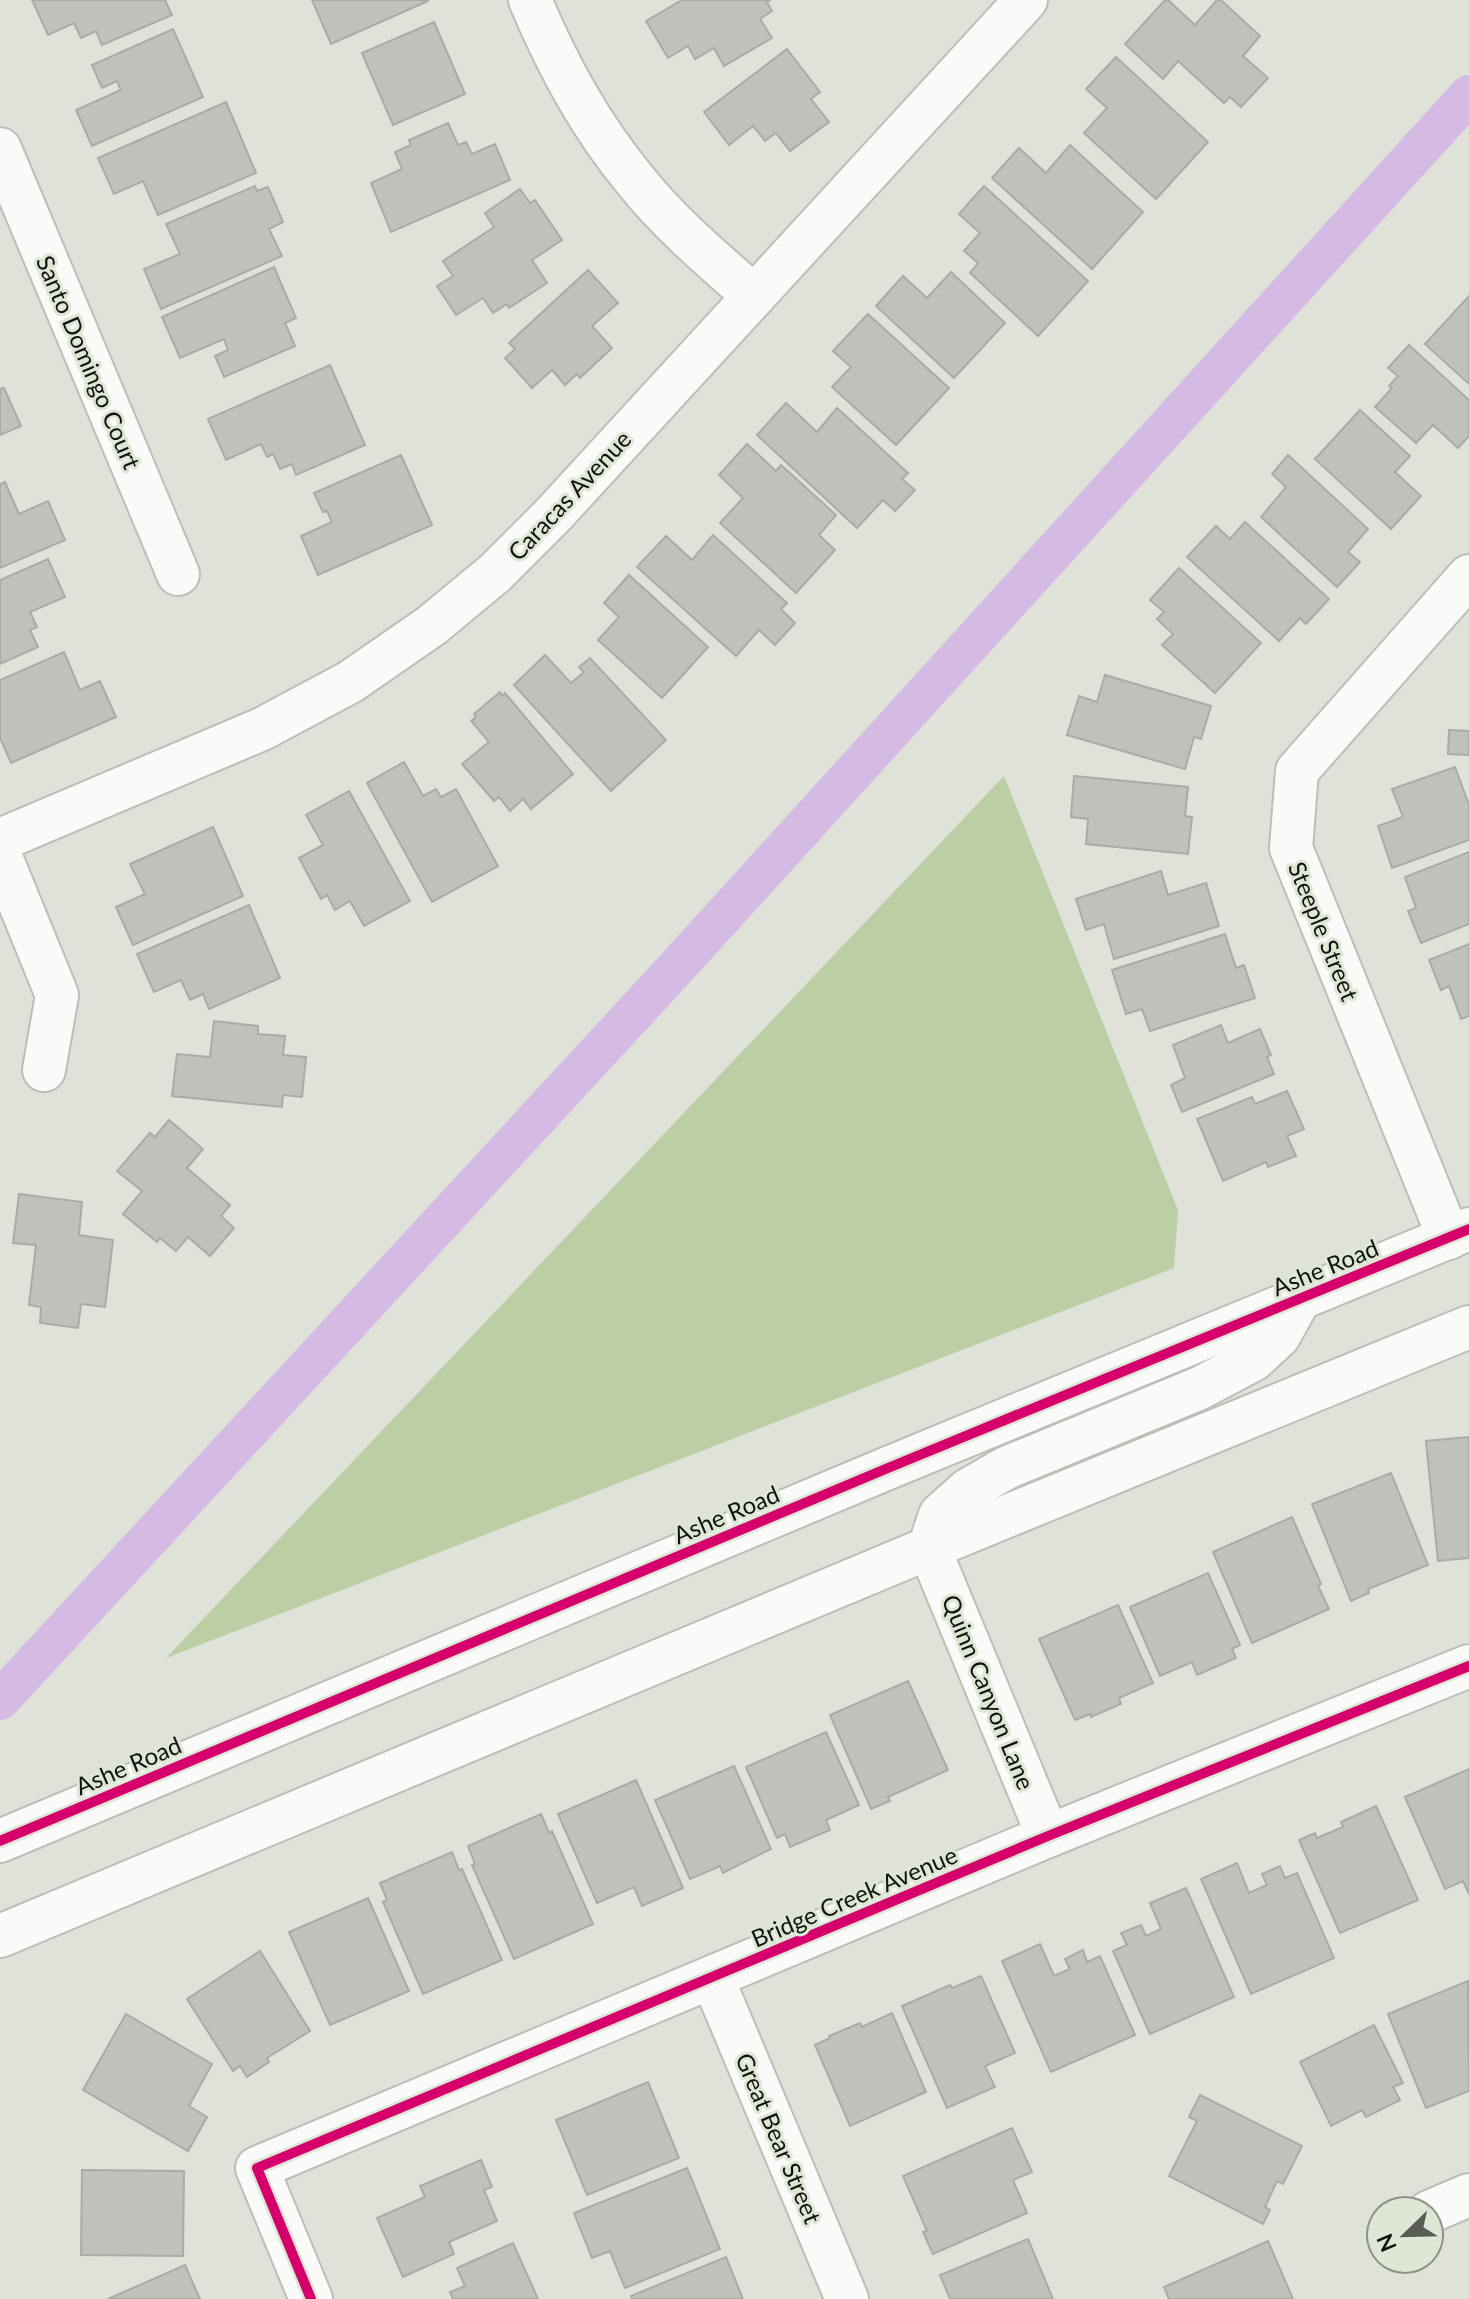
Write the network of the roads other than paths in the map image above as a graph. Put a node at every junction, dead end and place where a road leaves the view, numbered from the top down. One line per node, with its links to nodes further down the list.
1 (530, 0): 4 (street)
2 (1026, 0): 4 (street, Caracas Avenue)
3 (0, 149): 5 (street, Santo Domingo Court)
4 (754, 296): 7 (street, Caracas Avenue)
5 (178, 574)
6 (1469, 576): 10 (street, Steeple Street)
7 (0, 840)
8 (0, 855): 9 (street)
9 (44, 1070)
10 (1459, 1233): 11 (street, Ashe Road)
11 (1300, 1298): 13 (street); 16 (street, Ashe Road)
12 (1469, 1327): 13 (street)
13 (929, 1548): 15 (street, Quinn Canyon Lane); 17 (street)
14 (1469, 1666): 15 (street, Bridge Creek Avenue)
15 (1048, 1836): 18 (street, Bridge Creek Avenue)
16 (0, 1841)
17 (0, 1936)
18 (712, 1977): 21 (street, Bridge Creek Avenue); 22 (street, Great Bear Street)
19 (1469, 2195): 20 (street)
20 (1445, 2205)
21 (311, 2299)
22 (847, 2299)

